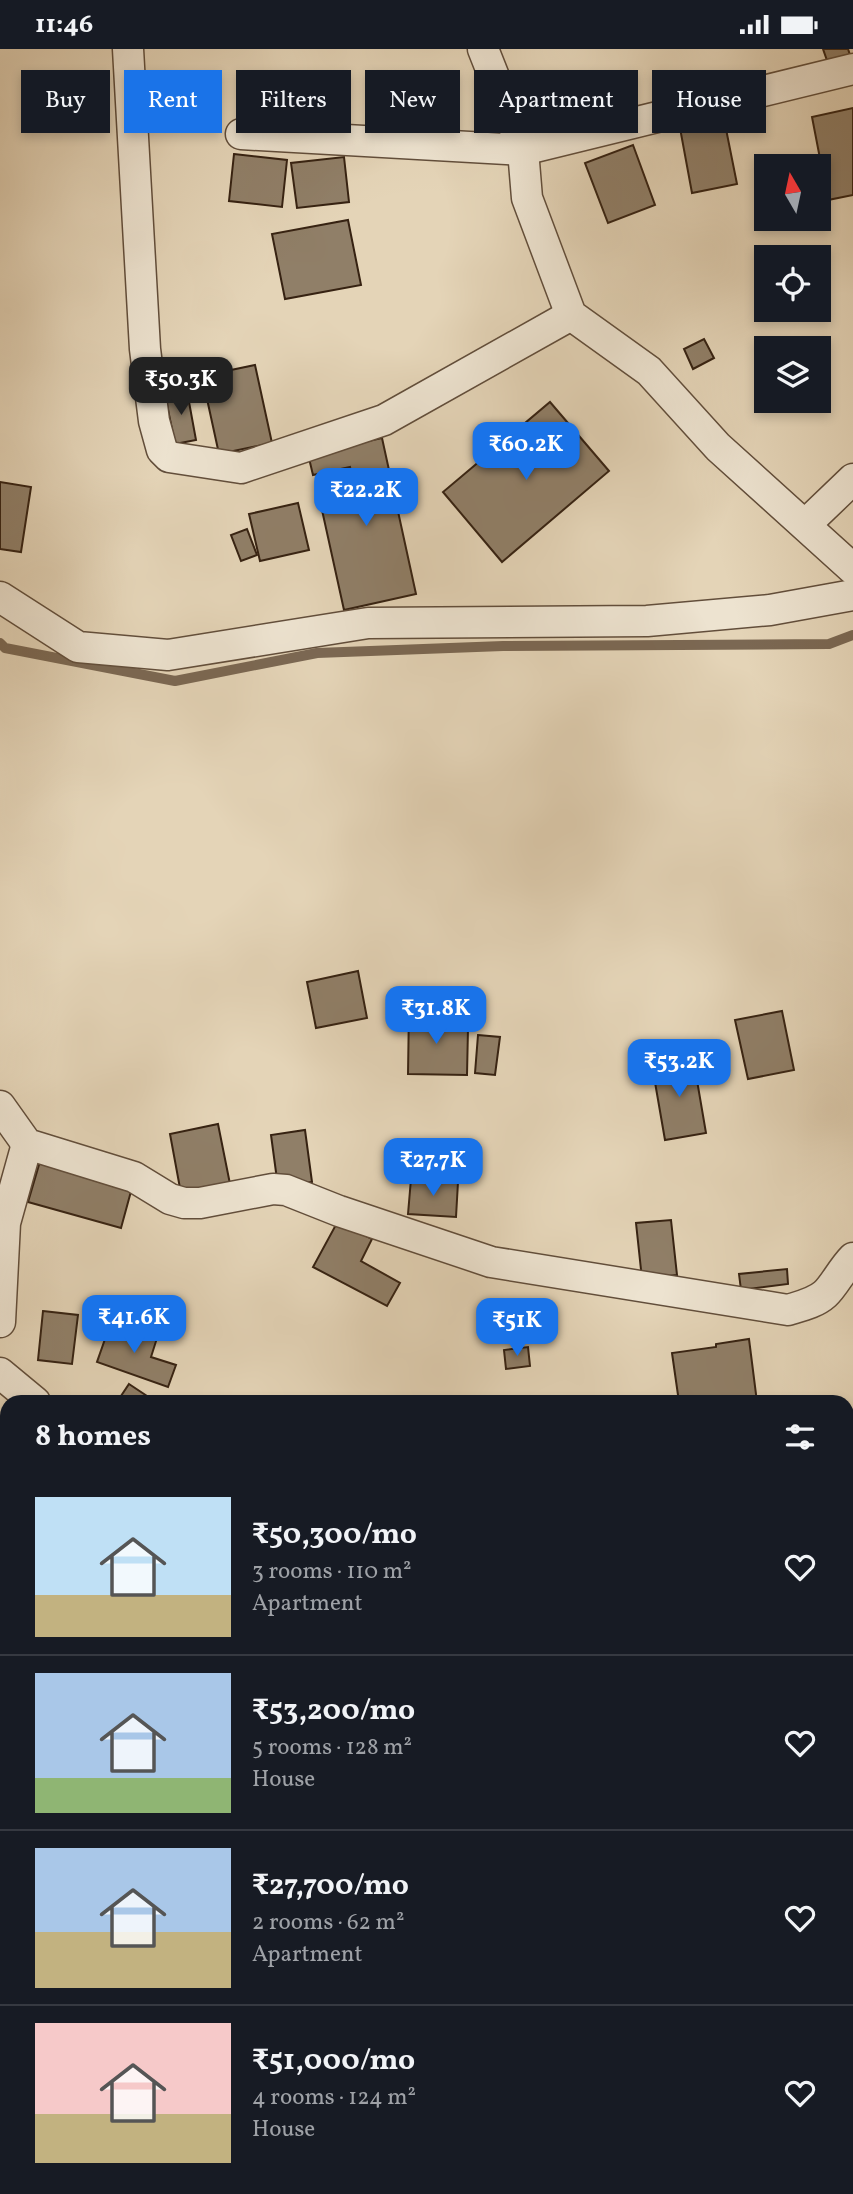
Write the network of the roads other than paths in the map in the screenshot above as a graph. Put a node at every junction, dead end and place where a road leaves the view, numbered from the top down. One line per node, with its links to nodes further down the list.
1 (128, 49): 6 (street)
2 (483, 49): 5 (street)
3 (853, 69): 5 (street)
4 (241, 134): 5 (street)
5 (523, 150): 6 (street)
6 (571, 315): 8 (street)
7 (853, 479): 8 (street)
8 (805, 525): 9 (street)
9 (853, 569)
10 (853, 595): 11 (street)
11 (0, 597)
12 (0, 1106): 13 (street)
13 (27, 1144): 14 (street); 15 (street)
14 (853, 1258)
15 (0, 1322)
16 (0, 1373): 17 (street)
17 (27, 1395)

